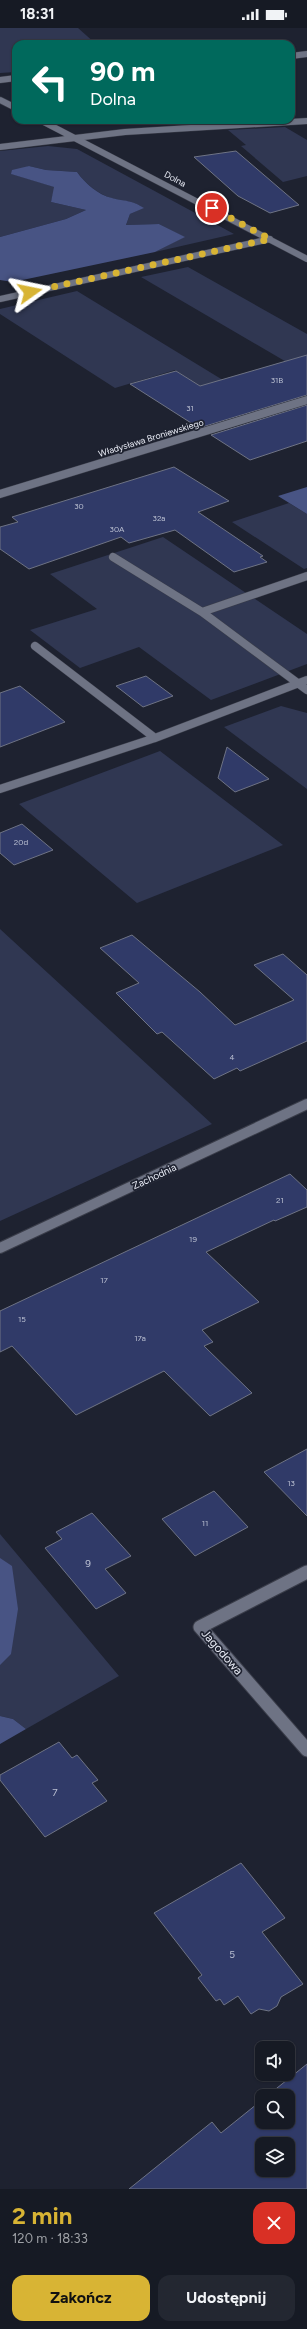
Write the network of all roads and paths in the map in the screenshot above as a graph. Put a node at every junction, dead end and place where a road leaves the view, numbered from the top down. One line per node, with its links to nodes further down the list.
1 (307, 54): 2 (street)
2 (295, 56)
3 (12, 78): 4 (street)
4 (0, 80)
5 (0, 100): 6 (street)
6 (12, 106)
7 (307, 121): 8 (street)
8 (295, 122)
9 (48, 124): 11 (street, Dolna)
10 (257, 124): 11 (street)
11 (77, 138): 12 (street); 13 (street, Dolna)
12 (0, 147)
13 (270, 239): 14 (street, Dolna); 15 (street)
14 (307, 259)
15 (0, 299)
16 (307, 400): 17 (street, Władysława Broniewskiego)
17 (0, 494)
18 (113, 557): 20 (street)
19 (307, 576): 20 (street)
20 (202, 612): 23 (street)
21 (35, 646): 25 (street)
22 (307, 680): 23 (street)
23 (298, 683): 24 (street); 25 (street)
24 (307, 690)
25 (155, 738): 26 (street)
26 (0, 789)
27 (307, 1104): 28 (street, Zachodnia)
28 (0, 1248)
29 (307, 1572): 30 (street, Jagodowa)
30 (307, 1750)

